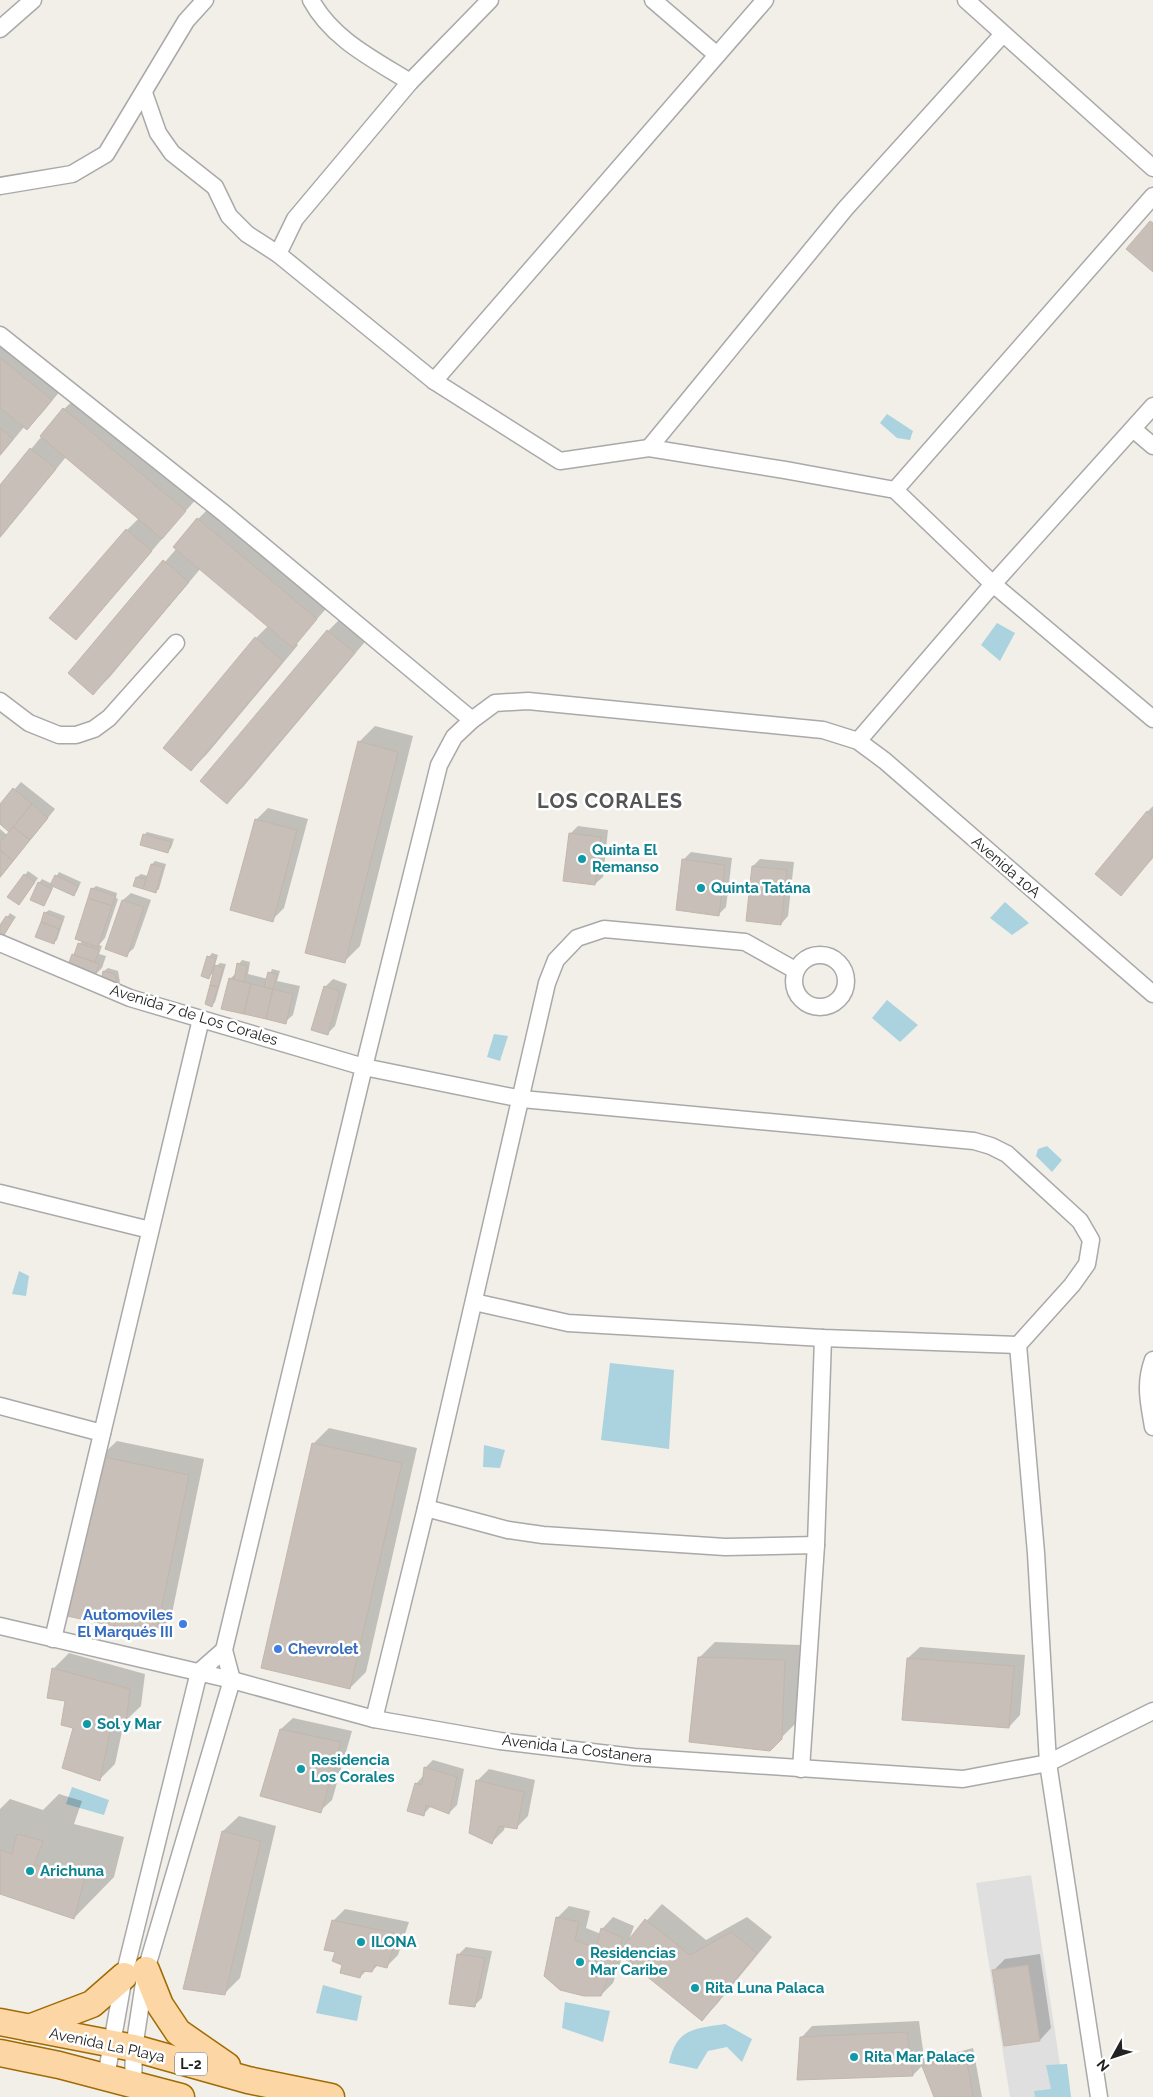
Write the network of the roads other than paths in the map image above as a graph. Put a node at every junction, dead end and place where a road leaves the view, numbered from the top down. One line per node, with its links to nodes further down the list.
1 (33, 0): 8 (street)
2 (205, 0): 12 (street)
3 (310, 0): 11 (street)
4 (490, 0): 11 (street)
5 (653, 0): 10 (street)
6 (765, 0): 10 (street)
7 (966, 0): 9 (street)
8 (0, 29)
9 (1003, 34): 13 (street); 22 (street)
10 (717, 55): 18 (street)
11 (410, 82): 16 (street)
12 (144, 93): 14 (street); 16 (street)
13 (1153, 168)
14 (0, 186)
15 (1153, 196): 23 (street)
16 (278, 254): 18 (street)
17 (0, 334): 28 (street)
18 (434, 381): 22 (street)
19 (1153, 406): 20 (street)
20 (1133, 429): 21 (street); 24 (street)
21 (1153, 446)
22 (649, 448): 23 (street)
23 (895, 490): 24 (street)
24 (993, 584): 27 (street); 29 (street)
25 (176, 643): 26 (street)
26 (0, 701)
27 (1153, 719)
28 (472, 720): 29 (street, Avenida 10A); 34 (street, Avenida 10A)
29 (858, 741): 32 (street, Avenida 10A)
30 (0, 943): 33 (street, Avenida 7 de Los Corales)
31 (795, 970): 35 (street)
32 (1153, 994)
33 (201, 1019): 34 (street, Avenida 7 de Los Corales); 37 (street)
34 (364, 1067): 35 (street, Avenida 7 de Los Corales); 50 (street, Avenida 10A)
35 (522, 1099): 38 (street); 40 (street, Avenida 7 de Los Corales)
36 (0, 1192): 37 (street)
37 (150, 1230): 45 (street)
38 (474, 1302): 39 (street); 46 (street)
39 (823, 1338): 40 (street); 47 (street)
40 (1018, 1345): 55 (street)
41 (1153, 1360): 42 (street)
42 (1150, 1375): 44 (street)
43 (0, 1406): 45 (street)
44 (1153, 1427)
45 (102, 1433): 49 (street)
46 (426, 1508): 47 (street); 54 (street)
47 (816, 1545): 56 (street)
48 (0, 1626): 49 (street, Avenida La Costanera)
49 (52, 1639): 51 (street, Avenida La Costanera)
50 (224, 1650): 51 (street); 52 (street)
51 (198, 1672): 52 (street, Avenida La Costanera); 57 (street)
52 (232, 1680): 54 (street, Avenida La Costanera); 57 (street)
53 (1153, 1710): 55 (street, Avenida La Costanera)
54 (374, 1719): 56 (street, Avenida La Costanera)
55 (1048, 1763): 56 (street, Avenida La Costanera); 67 (street)
56 (801, 1769)
57 (135, 1973): 59 (main road); 60 (street); 60 (street); 63 (main road)
58 (0, 2022): 59 (main road, Avenida La Playa / L-2)
59 (28, 2029): 60 (main road, Avenida La Playa / L-2)
60 (123, 2046): 62 (street); 63 (main road, Avenida La Playa / L-2); 64 (street)
61 (0, 2053): 62 (main road, Avenida La Playa / L-2)
62 (106, 2077): 64 (main road, Avenida La Playa / L-2)
63 (248, 2080): 66 (main road, Avenida La Playa / L-2)
64 (133, 2084): 65 (main road, Avenida La Playa / L-2)
65 (181, 2097)
66 (331, 2097)
67 (1098, 2097)

